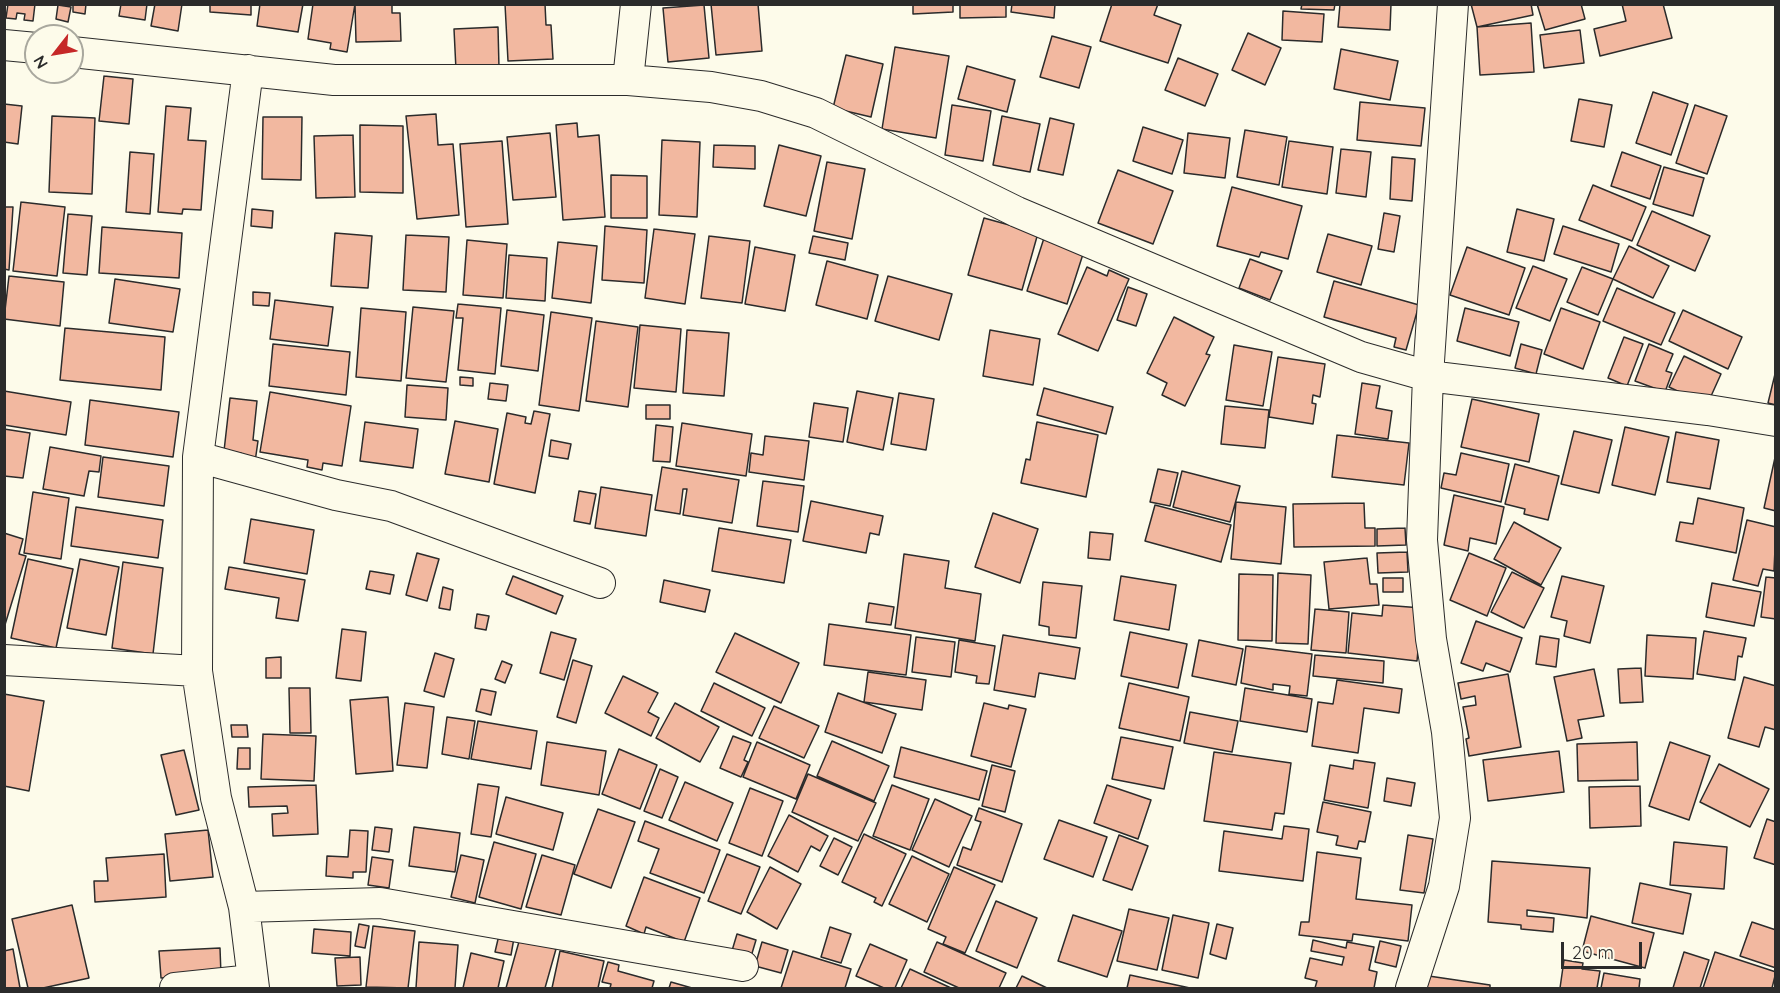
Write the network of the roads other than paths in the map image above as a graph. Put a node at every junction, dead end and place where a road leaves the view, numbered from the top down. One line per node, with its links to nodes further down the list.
1 (636, 4): 7 (street)
2 (1453, 4): 8 (street)
3 (4, 45): 4 (street)
4 (24, 47)
5 (84, 53): 6 (street)
6 (248, 70): 7 (street); 10 (street)
7 (628, 80): 8 (street)
8 (1428, 376): 9 (street); 18 (street)
9 (1776, 421)
10 (198, 457): 11 (street); 13 (street)
11 (600, 583)
12 (4, 660): 13 (street)
13 (197, 671): 14 (street)
14 (244, 908): 15 (street); 16 (street)
15 (744, 966)
16 (253, 984): 17 (street)
17 (175, 988)
18 (1411, 988)

